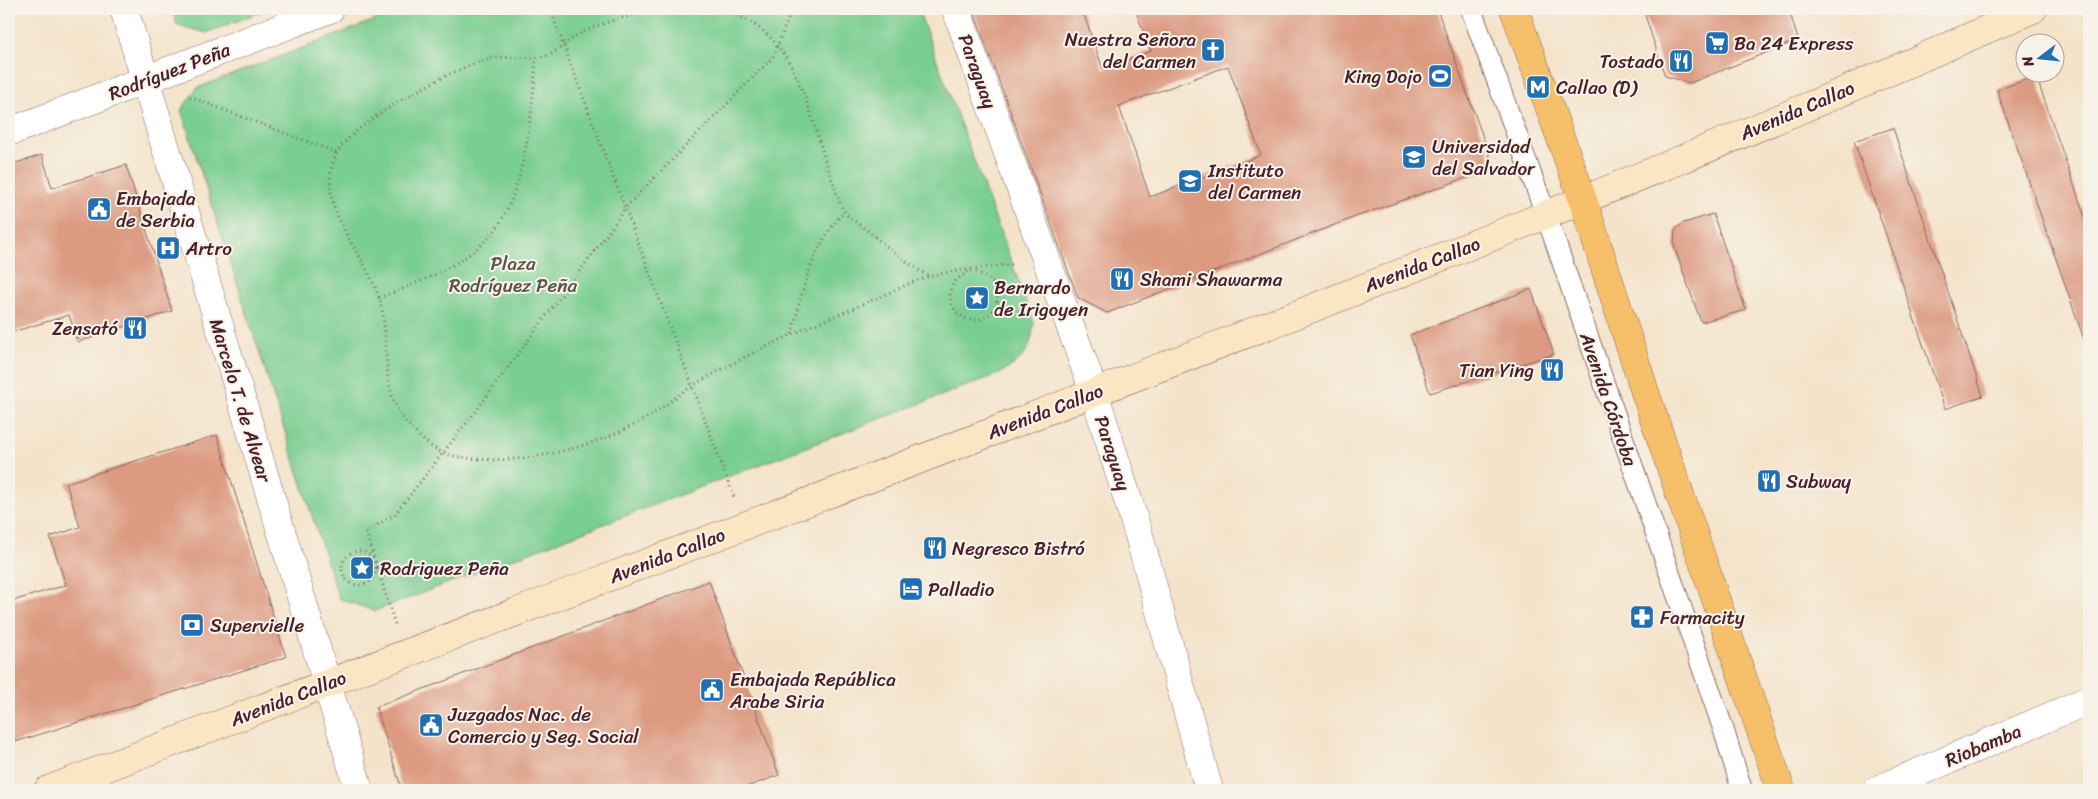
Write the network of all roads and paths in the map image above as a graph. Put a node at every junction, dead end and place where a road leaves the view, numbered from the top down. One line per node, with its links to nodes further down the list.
1 (124, 9): 14 (street, Marcelo T. de Alvear)
2 (330, 9): 14 (street, Rodríguez Peña)
3 (550, 9): 11 (path)
4 (678, 9): 11 (path)
5 (713, 9): 12 (path)
6 (792, 9): 12 (path)
7 (956, 9): 21 (street, Paraguay)
8 (1471, 9): 20 (lane, Avenida Córdoba)
9 (1514, 9): 17 (main road, Avenida Córdoba)
10 (2033, 9): 17 (main road, Avenida Callao)
11 (564, 43): 13 (path); 18 (path)
12 (777, 45): 18 (path); 19 (path)
13 (536, 57): 16 (path); 24 (path)
14 (145, 80): 15 (street, Rodríguez Peña); 16 (path); 32 (street, Marcelo T. de Alvear)
15 (9, 132)
16 (337, 153): 24 (path)
17 (1583, 200): 20 (main road, Avenida Callao); 38 (main road, Avenida Córdoba)
18 (625, 208): 26 (path); 28 (path)
19 (844, 212): 23 (path); 25 (path)
20 (1546, 215): 27 (main road, Avenida Callao); 37 (lane, Avenida Córdoba)
21 (1046, 259): 22 (path); 27 (street, Paraguay)
22 (971, 270): 22 (path); 23 (path)
23 (928, 276): 25 (path)
24 (379, 298): 28 (path)
25 (792, 335): 26 (path)
26 (692, 386): 28 (path); 29 (path)
27 (1094, 392): 29 (main road, Avenida Callao); 36 (street, Paraguay)
28 (442, 452): 30 (path)
29 (745, 526): 31 (main road, Avenida Callao)
30 (376, 564): 30 (path); 31 (path)
31 (405, 654): 32 (main road, Avenida Callao)
32 (325, 683): 34 (main road, Avenida Callao); 35 (street, Marcelo T. de Alvear)
33 (2089, 700): 39 (street, Riobamba)
34 (48, 790)
35 (359, 790)
36 (1209, 790)
37 (1742, 790)
38 (1781, 790)
39 (1877, 790)

